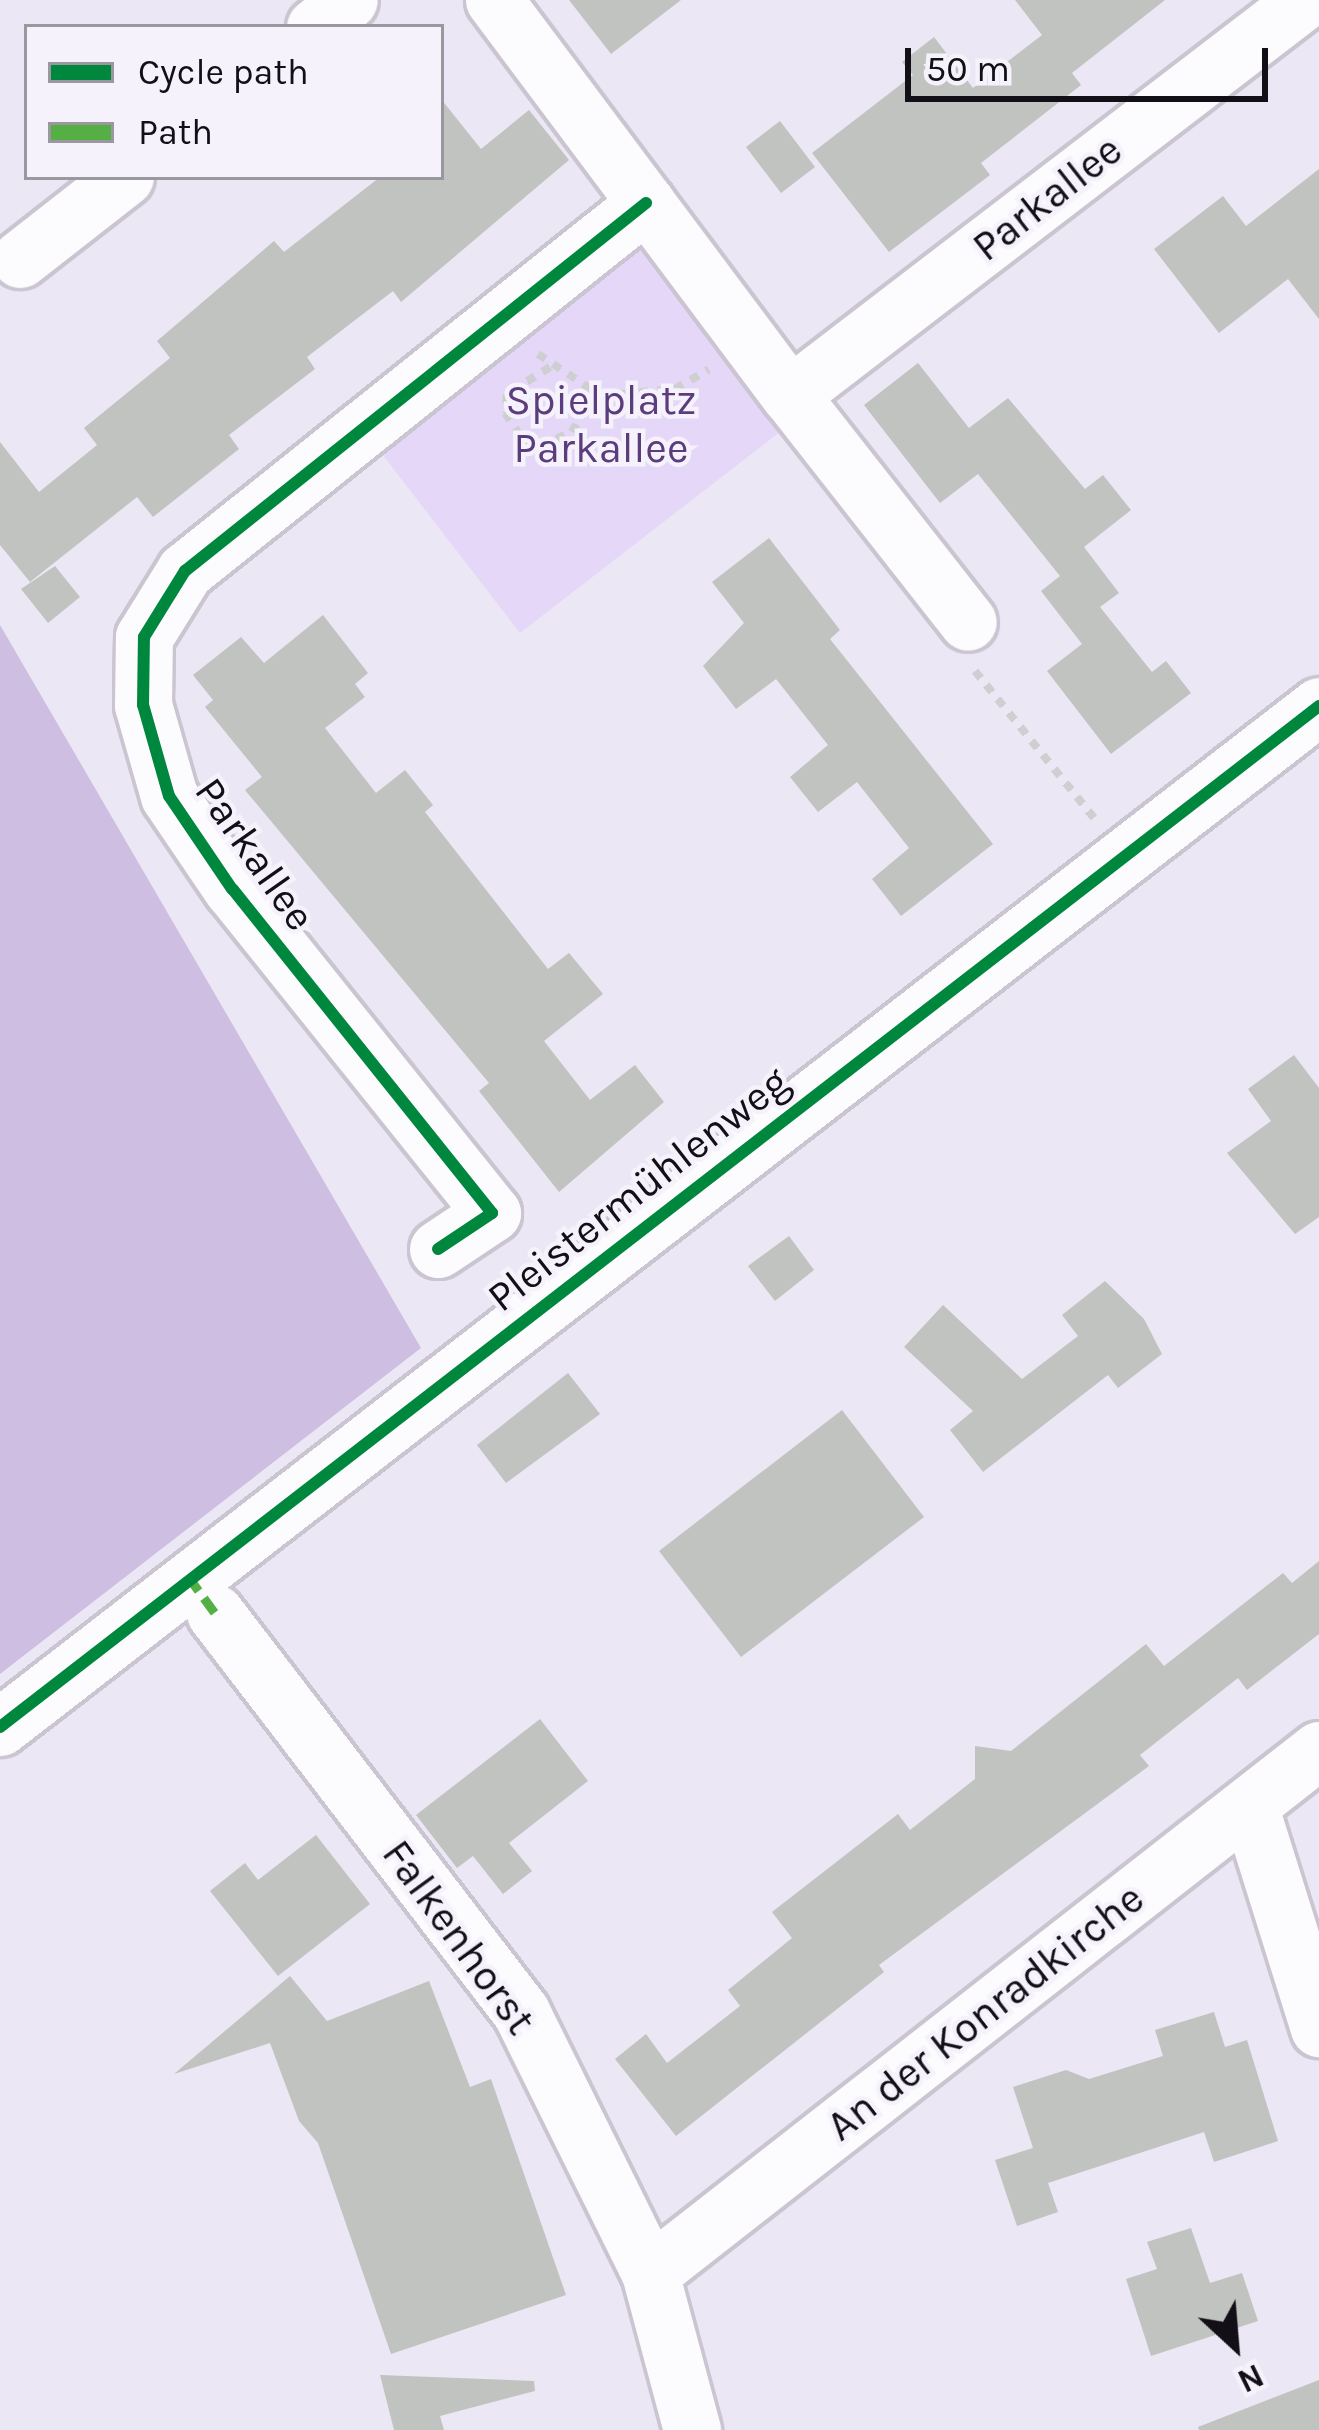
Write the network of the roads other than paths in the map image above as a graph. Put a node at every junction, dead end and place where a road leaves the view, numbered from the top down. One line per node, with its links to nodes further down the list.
1 (349, 0): 4 (street)
2 (494, 0): 6 (street)
3 (1305, 0): 8 (street, Parkallee)
4 (319, 24)
5 (121, 180): 7 (street)
6 (646, 202): 8 (street); 11 (street, Parkallee)
7 (20, 260)
8 (790, 395): 9 (street)
9 (968, 622)
10 (1319, 706): 13 (street, Pleistermühlenweg)
11 (438, 1249)
12 (215, 1613): 17 (street, Falkenhorst)
13 (0, 1727)
14 (1319, 1750): 15 (street, An der Konradkirche)
15 (1249, 1805): 16 (street); 17 (street, An der Konradkirche)
16 (1319, 2029)
17 (650, 2273): 18 (street, Falkenhorst)
18 (692, 2430)

